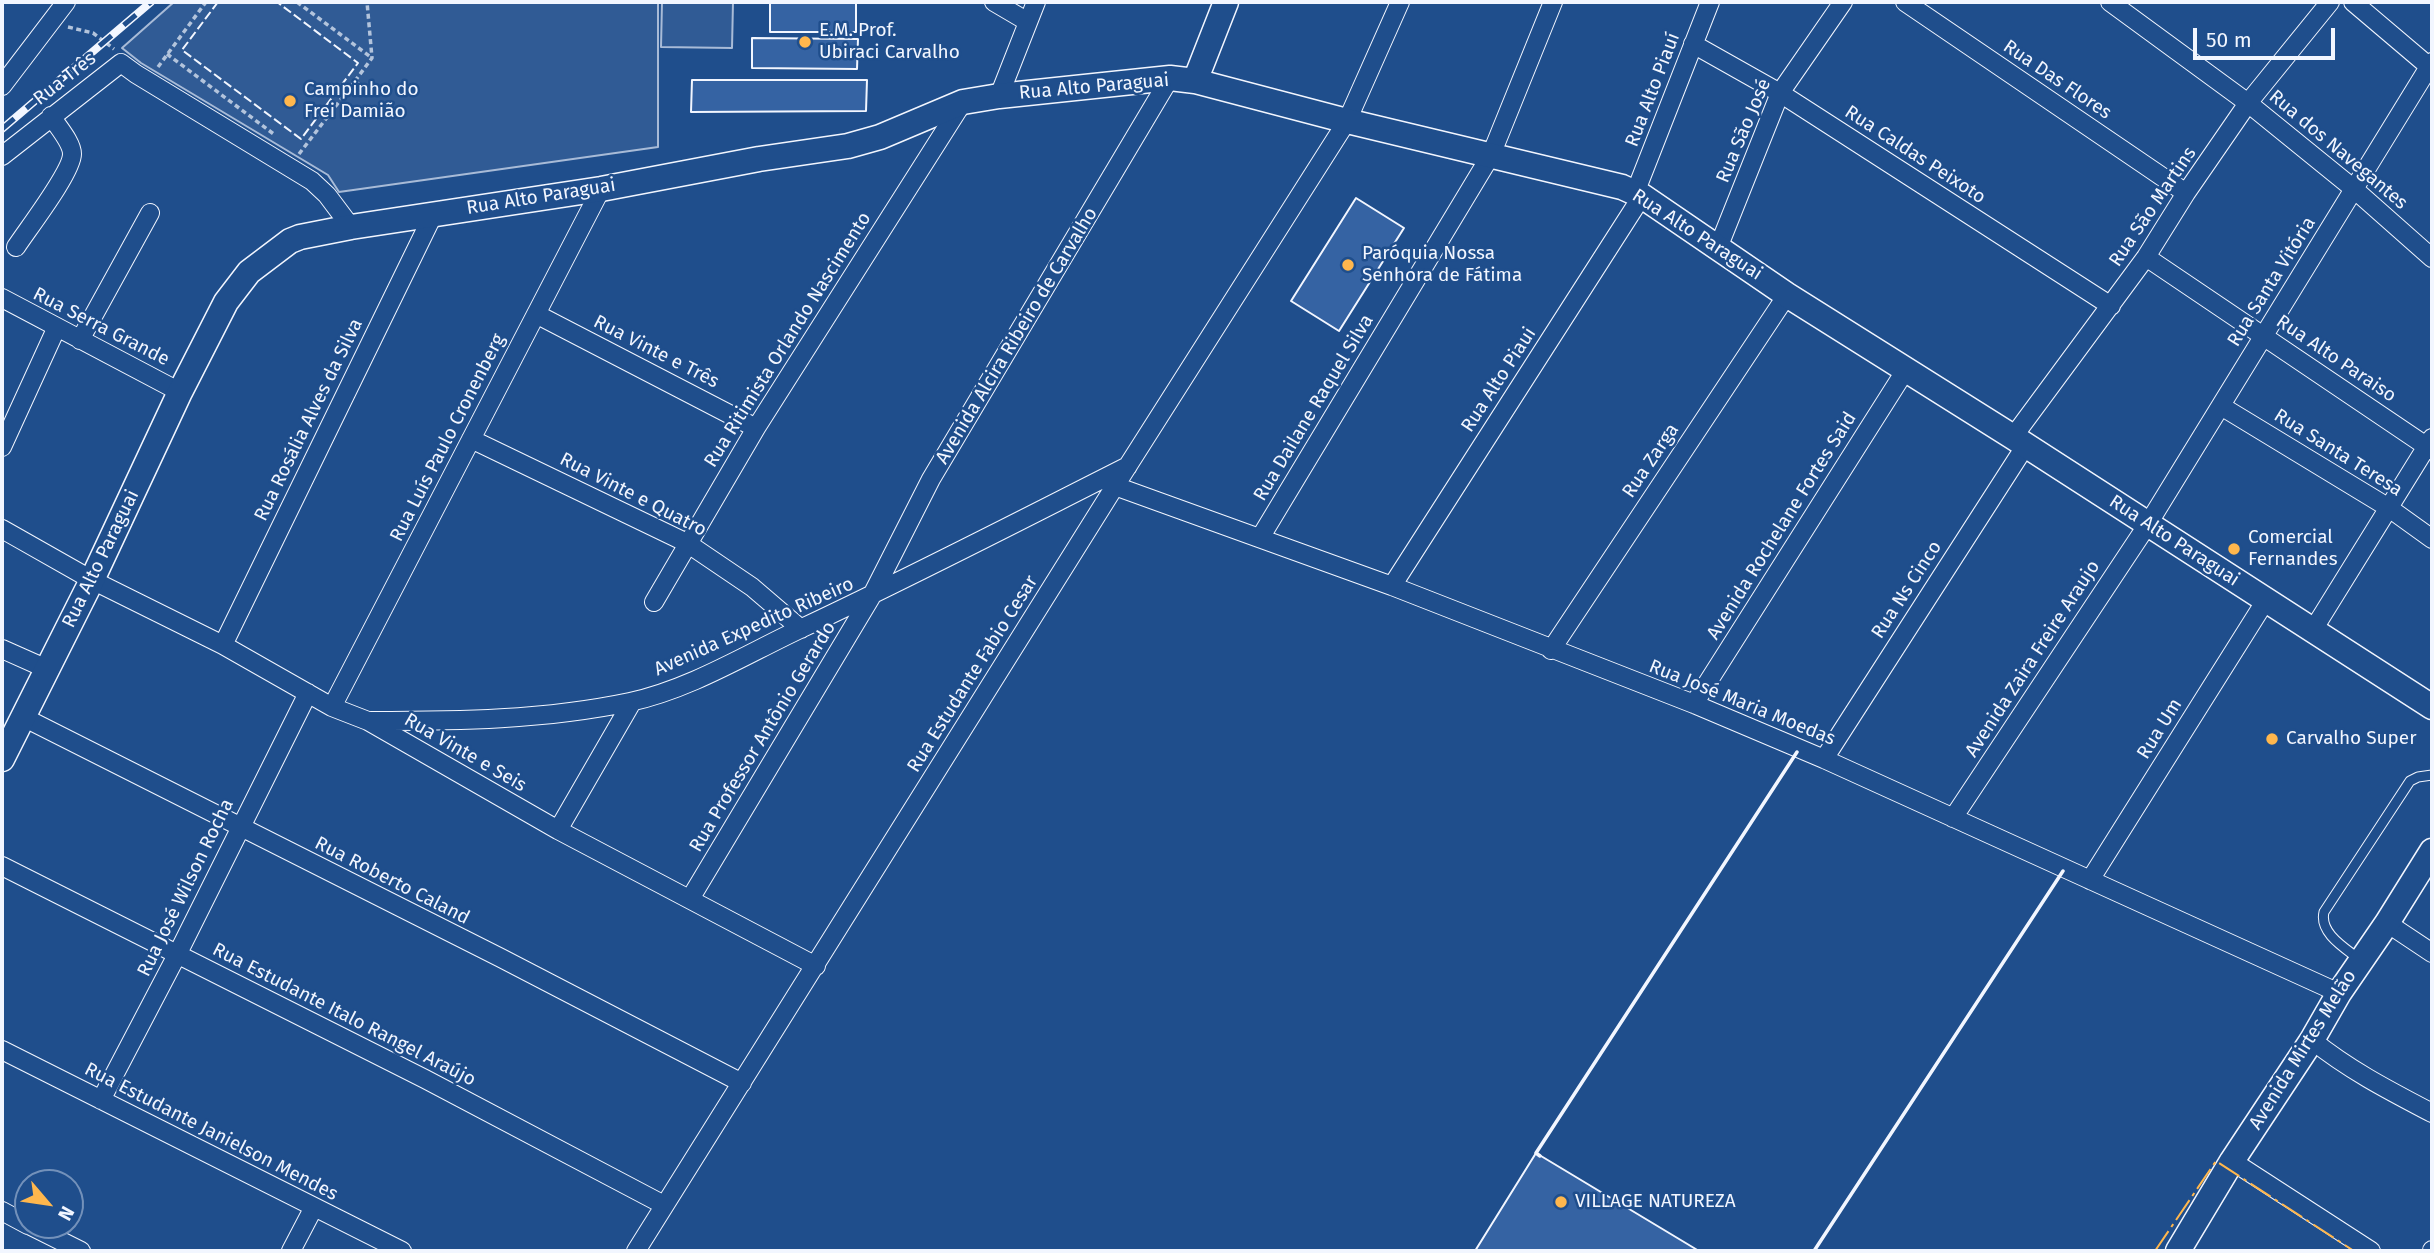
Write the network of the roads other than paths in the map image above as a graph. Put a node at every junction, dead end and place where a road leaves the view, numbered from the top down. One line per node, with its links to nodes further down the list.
1 (66, 2): 18 (street)
2 (995, 2): 13 (street)
3 (1037, 2): 13 (street)
4 (1226, 2): 17 (street)
5 (1400, 2): 24 (street, Rua Estudante Fabio Cesar)
6 (1553, 2): 25 (street, Rua Dailane Raquel Silva)
7 (1710, 2): 14 (street, Rua Alto Piauí)
8 (1843, 2): 19 (street, Rua São José)
9 (1905, 2): 29 (street, Rua Das Flores)
10 (2110, 2): 22 (street, Rua dos Navegantes)
11 (2330, 2): 22 (street, Rua São Martins)
12 (2353, 2): 15 (street)
13 (1028, 22): 20 (street)
14 (1693, 44): 19 (street, Rua Caldas Peixoto); 30 (street, Rua Alto Piauí)
15 (2431, 66): 28 (street, Rua Santa Vitória)
16 (1170, 78): 17 (street, Rua Alto Paraguai); 20 (street, Rua Alto Paraguai); 64 (street, Avenida Alcira Ribeiro de Carvalho)
17 (1195, 80): 24 (street, Rua Alto Paraguai)
18 (4, 81)
19 (1780, 93): 35 (street, Rua São José); 40 (street, Rua Caldas Peixoto)
20 (999, 96): 21 (street, Rua Alto Paraguai)
21 (963, 102): 27 (street, Rua Alto Paraguai); 49 (street, Rua Ritimista Orlando Nascimento)
22 (2249, 103): 28 (street, Rua dos Navegantes); 29 (street, Rua São Martins)
23 (51, 116): 26 (street, Rua Três); 33 (street, Rua Três); 34 (street)
24 (1347, 121): 25 (street, Rua Alto Paraguai); 54 (street, Rua Estudante Fabio Cesar)
25 (1491, 155): 30 (street, Rua Alto Paraguai); 59 (street, Rua Dailane Raquel Silva)
26 (2, 156)
27 (601, 188): 32 (street, Rua Alto Paraguai); 41 (street, Rua Luís Paulo Cronenberg)
28 (2354, 189): 37 (street, Rua dos Navegantes); 43 (street, Rua Santa Vitória)
29 (2186, 193): 36 (street, Rua São Martins)
30 (1639, 195): 35 (street, Rua Alto Paraguai); 63 (street, Rua Alto Piaui)
31 (150, 214): 44 (street)
32 (434, 214): 33 (street, Rua Alto Paraguai); 69 (street, Rua Rosália Alves da Silva)
33 (351, 227): 46 (street, Rua Alto Paraguai)
34 (16, 247)
35 (1718, 248): 38 (street, Rua Alto Paraguai)
36 (2146, 257): 40 (street, Rua São Martins); 43 (street, Rua Alto Paraiso)
37 (2432, 258)
38 (1787, 295): 45 (street, Rua Alto Paraguai); 71 (street, Rua Zarga)
39 (2, 298): 42 (street, Rua Serra Grande)
40 (2110, 306): 51 (street, Rua São Martins)
41 (536, 314): 49 (street, Rua Vinte e Três); 50 (street, Rua Luís Paulo Cronenberg)
42 (56, 328): 44 (street, Rua Serra Grande); 48 (street)
43 (2264, 335): 47 (street, Rua Santa Vitória); 52 (street, Rua Alto Paraiso)
44 (80, 340): 46 (street, Rua Serra Grande)
45 (1905, 371): 51 (street, Rua Alto Paraguai); 75 (street, Avenida Rochelane Fortes Said)
46 (180, 392): 62 (street, Rua Alto Paraguai)
47 (2221, 406): 56 (street, Rua Santa Teresa); 57 (street, Rua Santa Vitória)
48 (9, 410): 53 (street)
49 (756, 428): 61 (street, Rua Ritimista Orlando Nascimento)
50 (471, 439): 61 (street, Rua Vinte e Quatro); 76 (street, Rua Luís Paulo Cronenberg)
51 (2019, 441): 57 (street, Rua Alto Paraguai); 81 (street, Rua Ns Cinco)
52 (2430, 444): 56 (street)
53 (2, 447)
54 (1128, 466): 55 (street, Rua Estudante Fabio Cesar); 64 (street, Avenida Expedito Ribeiro)
55 (1115, 485): 59 (street, Rua José Maria Moedas); 94 (street, Rua Estudante Fabio Cesar)
56 (2389, 508): 60 (street, Rua Santa Teresa); 68 (street)
57 (2148, 524): 65 (street, Rua Alto Paraguai); 83 (street, Avenida Zaira Freire Araujo)
58 (2, 529): 62 (street)
59 (1260, 538): 63 (street, Rua José Maria Moedas)
60 (2432, 539)
61 (687, 543): 66 (street, Rua Ritimista Orlando Nascimento); 67 (street, Rua Vinte e Quatro)
62 (92, 580): 69 (street, Rua Vinte e Seis); 72 (street, Rua Alto Paraguai)
63 (1392, 586): 71 (street, Rua José Maria Moedas)
64 (872, 597): 67 (street, Avenida Expedito Ribeiro); 89 (street, Rua Professor Antônio Gerardo)
65 (2266, 600): 68 (street, Rua Alto Paraguai); 88 (street, Rua Um)
66 (654, 603)
67 (801, 629): 74 (street, Avenida Expedito Ribeiro)
68 (2313, 631): 77 (street, Rua Alto Paraguai)
69 (223, 645): 73 (street, Rua Vinte e Seis)
70 (2, 649): 72 (street)
71 (1551, 650): 75 (street, Rua José Maria Moedas)
72 (47, 669): 78 (street, Rua Alto Paraguai)
73 (308, 693): 76 (street, Rua Vinte e Seis); 84 (street, Rua José Wilson Rocha)
74 (632, 702): 79 (street, Avenida Expedito Ribeiro); 85 (street)
75 (1694, 704): 81 (street, Rua José Maria Moedas)
76 (332, 707): 79 (street, Rua Vinte e Seis)
77 (2432, 707)
78 (23, 717): 80 (street, Rua Alto Paraguai); 84 (street, Rua Roberto Caland)
79 (368, 721): 85 (street, Rua Vinte e Seis)
80 (3, 755)
81 (1824, 759): 83 (street, Rua José Maria Moedas)
82 (2432, 775): 93 (lane)
83 (1954, 818): 88 (street, Rua José Maria Moedas)
84 (240, 827): 91 (street, Rua José Wilson Rocha); 98 (street, Rua Roberto Caland)
85 (558, 830): 89 (street, Rua Vinte e Seis)
86 (2432, 851): 90 (street, Avenida Mirtes Melão)
87 (2, 866): 91 (street, Rua Estudante Italo Rangel Araújo)
88 (2090, 880): 95 (street, Rua José Maria Moedas)
89 (690, 899): 94 (street, Rua Vinte e Seis)
90 (2387, 923): 92 (street); 93 (street, Avenida Mirtes Melão)
91 (178, 953): 99 (street, Rua José Wilson Rocha); 102 (street, Rua Estudante Italo Rangel Araújo)
92 (2432, 953)
93 (2361, 960): 95 (street, Avenida Mirtes Melão)
94 (816, 966): 98 (street, Rua Estudante Fabio Cesar)
95 (2339, 993): 96 (street, Avenida Mirtes Melão)
96 (2312, 1040): 100 (street); 101 (street, Avenida Mirtes Melão)
97 (2, 1050): 99 (street, Rua Estudante Janielson Mendes)
98 (742, 1083): 102 (street, Rua Estudante Fabio Cesar)
99 (101, 1100): 103 (street, Rua Estudante Janielson Mendes)
100 (2432, 1114)
101 (2232, 1161): 109 (street, Avenida Mirtes Melão); 110 (street)
102 (664, 1205): 108 (street, Rua Estudante Fabio Cesar)
103 (314, 1207): 106 (street); 107 (street, Rua Estudante Janielson Mendes)
104 (57, 1239): 105 (street)
105 (81, 1251)
106 (292, 1251)
107 (402, 1251)
108 (636, 1251)
109 (2178, 1251)
110 (2371, 1251)

